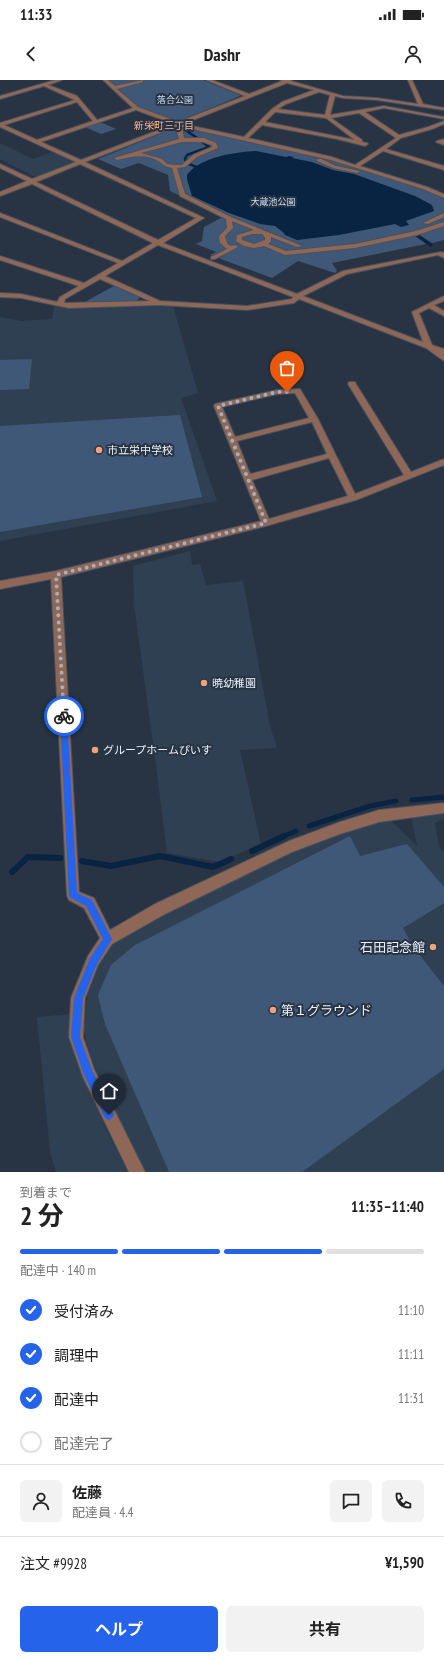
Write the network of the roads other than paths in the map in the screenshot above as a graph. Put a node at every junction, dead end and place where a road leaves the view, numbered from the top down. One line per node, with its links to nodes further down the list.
1 (60, 80): 7 (street)
2 (105, 80): 8 (street)
3 (140, 80): 8 (street)
4 (208, 80): 11 (street)
5 (286, 80): 9 (street); 11 (street)
6 (410, 80): 14 (street)
7 (44, 85): 12 (street); 13 (street)
8 (114, 88): 15 (street)
9 (320, 90): 10 (street); 17 (street)
10 (333, 94): 14 (street); 19 (street)
11 (249, 96): 25 (street)
12 (0, 98)
13 (78, 100): 21 (street); 24 (street)
14 (420, 106): 16 (street)
15 (136, 108): 21 (street); 25 (street)
16 (444, 109)
17 (274, 110): 19 (street); 23 (street)
18 (360, 111): 19 (street); 20 (street); 26 (street)
19 (327, 117): 30 (street)
20 (444, 118)
21 (96, 122): 29 (street)
22 (444, 122): 26 (street)
23 (261, 123): 27 (street); 30 (street)
24 (0, 125): 29 (street)
25 (177, 126): 27 (street); 28 (street); 34 (street); 38 (street)
26 (398, 137): 31 (street)
27 (245, 139): 38 (street)
28 (182, 140): 32 (street); 36 (street)
29 (36, 142): 34 (street)
30 (365, 144): 31 (street)
31 (380, 151): 37 (street); 38 (street)
32 (133, 155): 33 (street); 36 (street)
33 (117, 158)
34 (81, 163): 39 (street); 48 (street)
35 (0, 166): 39 (street)
36 (174, 167): 45 (street)
37 (444, 168)
38 (358, 169): 41 (street); 42 (street)
39 (32, 182): 40 (street); 48 (street)
40 (0, 194)
41 (444, 196)
42 (444, 202)
43 (0, 215): 57 (street)
44 (444, 216): 51 (street)
45 (229, 218): 47 (street); 52 (street)
46 (444, 224): 53 (street)
47 (264, 232): 49 (street); 50 (street); 51 (street)
48 (158, 243): 57 (street); 61 (street)
49 (243, 244): 50 (street); 52 (street)
50 (264, 244): 53 (street)
51 (299, 246): 53 (street)
52 (232, 249): 56 (street)
53 (285, 253)
54 (444, 256): 61 (street)
55 (0, 258): 59 (street)
56 (213, 258)
57 (122, 263): 58 (street)
58 (100, 276): 59 (street); 63 (street)
59 (84, 285): 64 (street)
60 (0, 295): 64 (street)
61 (297, 296): 63 (street); 67 (street)
62 (444, 298): 65 (street)
63 (159, 303): 64 (street)
64 (60, 304)
65 (430, 306): 66 (street); 67 (street)
66 (444, 314)
67 (429, 347): 68 (street); 69 (street)
68 (444, 352)
69 (444, 359)
70 (352, 384): 75 (street)
71 (314, 419): 72 (street); 72 (street); 73 (street)
72 (232, 440): 76 (street)
73 (332, 455): 76 (street); 77 (street)
74 (444, 462): 75 (street)
75 (409, 476): 77 (street)
76 (248, 478): 78 (street)
77 (353, 498): 78 (street)
78 (266, 523): 79 (street)
79 (56, 575): 80 (street); 82 (street)
80 (0, 585)
81 (444, 808): 82 (street)
82 (108, 939): 83 (street)
83 (137, 1172)

